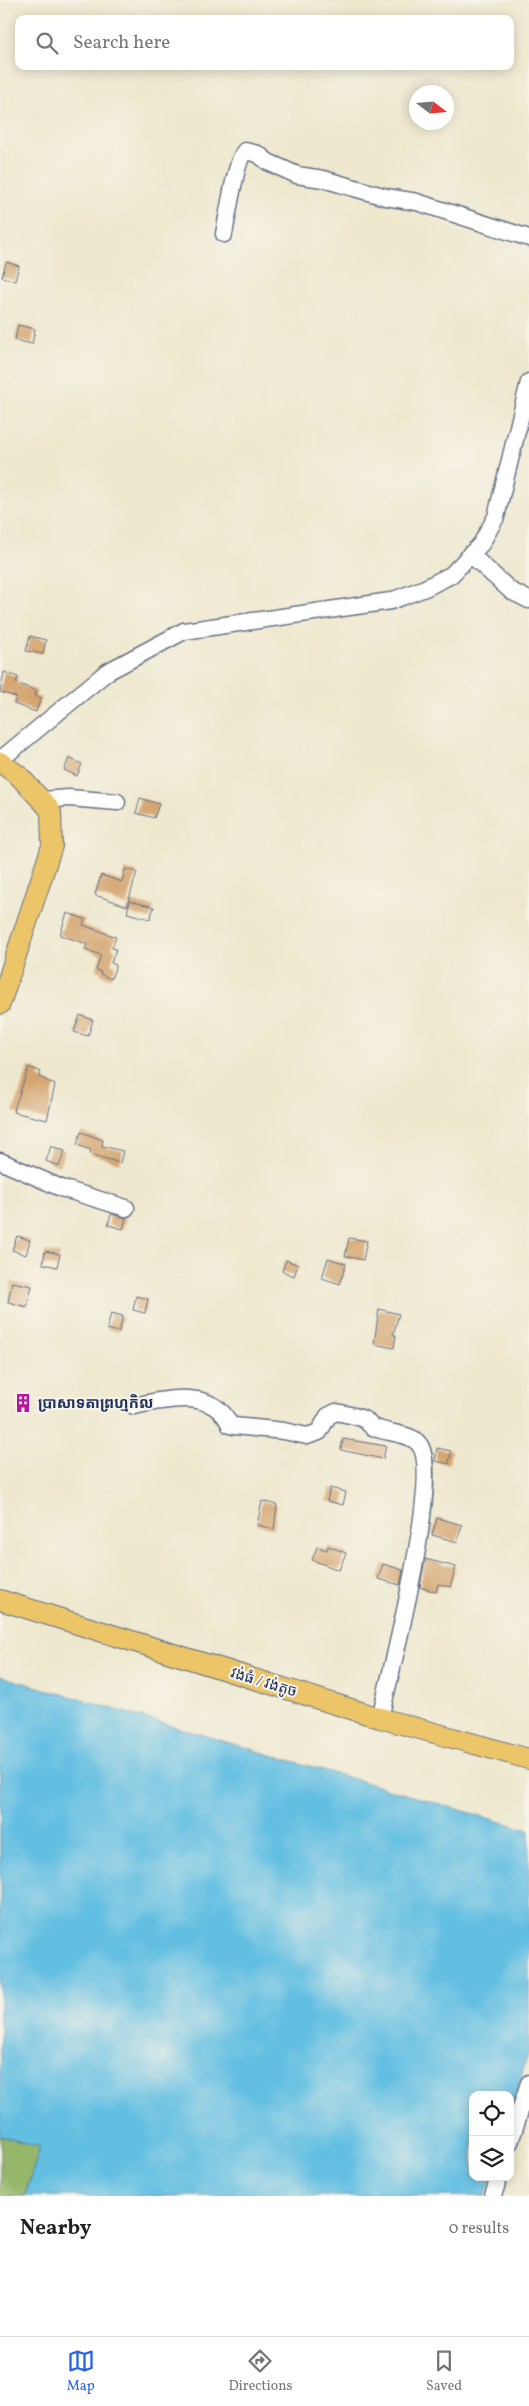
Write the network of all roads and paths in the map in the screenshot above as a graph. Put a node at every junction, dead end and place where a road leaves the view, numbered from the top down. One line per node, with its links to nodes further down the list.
1 (224, 234): 2 (street)
2 (529, 238)
3 (529, 382): 4 (street)
4 (470, 554): 5 (street); 6 (street)
5 (529, 600)
6 (0, 761): 7 (main road)
7 (42, 800): 8 (street); 9 (main road)
8 (117, 802)
9 (0, 1004)
10 (0, 1161): 11 (street)
11 (126, 1208)
12 (134, 1406): 14 (street)
13 (0, 1600): 14 (main road, វង់ធំ / វង់តូច)
14 (380, 1718): 15 (main road, វង់ធំ / វង់តូច)
15 (527, 1757)
16 (529, 2082): 17 (street)
17 (512, 2136)
18 (498, 2181): 19 (street)
19 (493, 2196)

